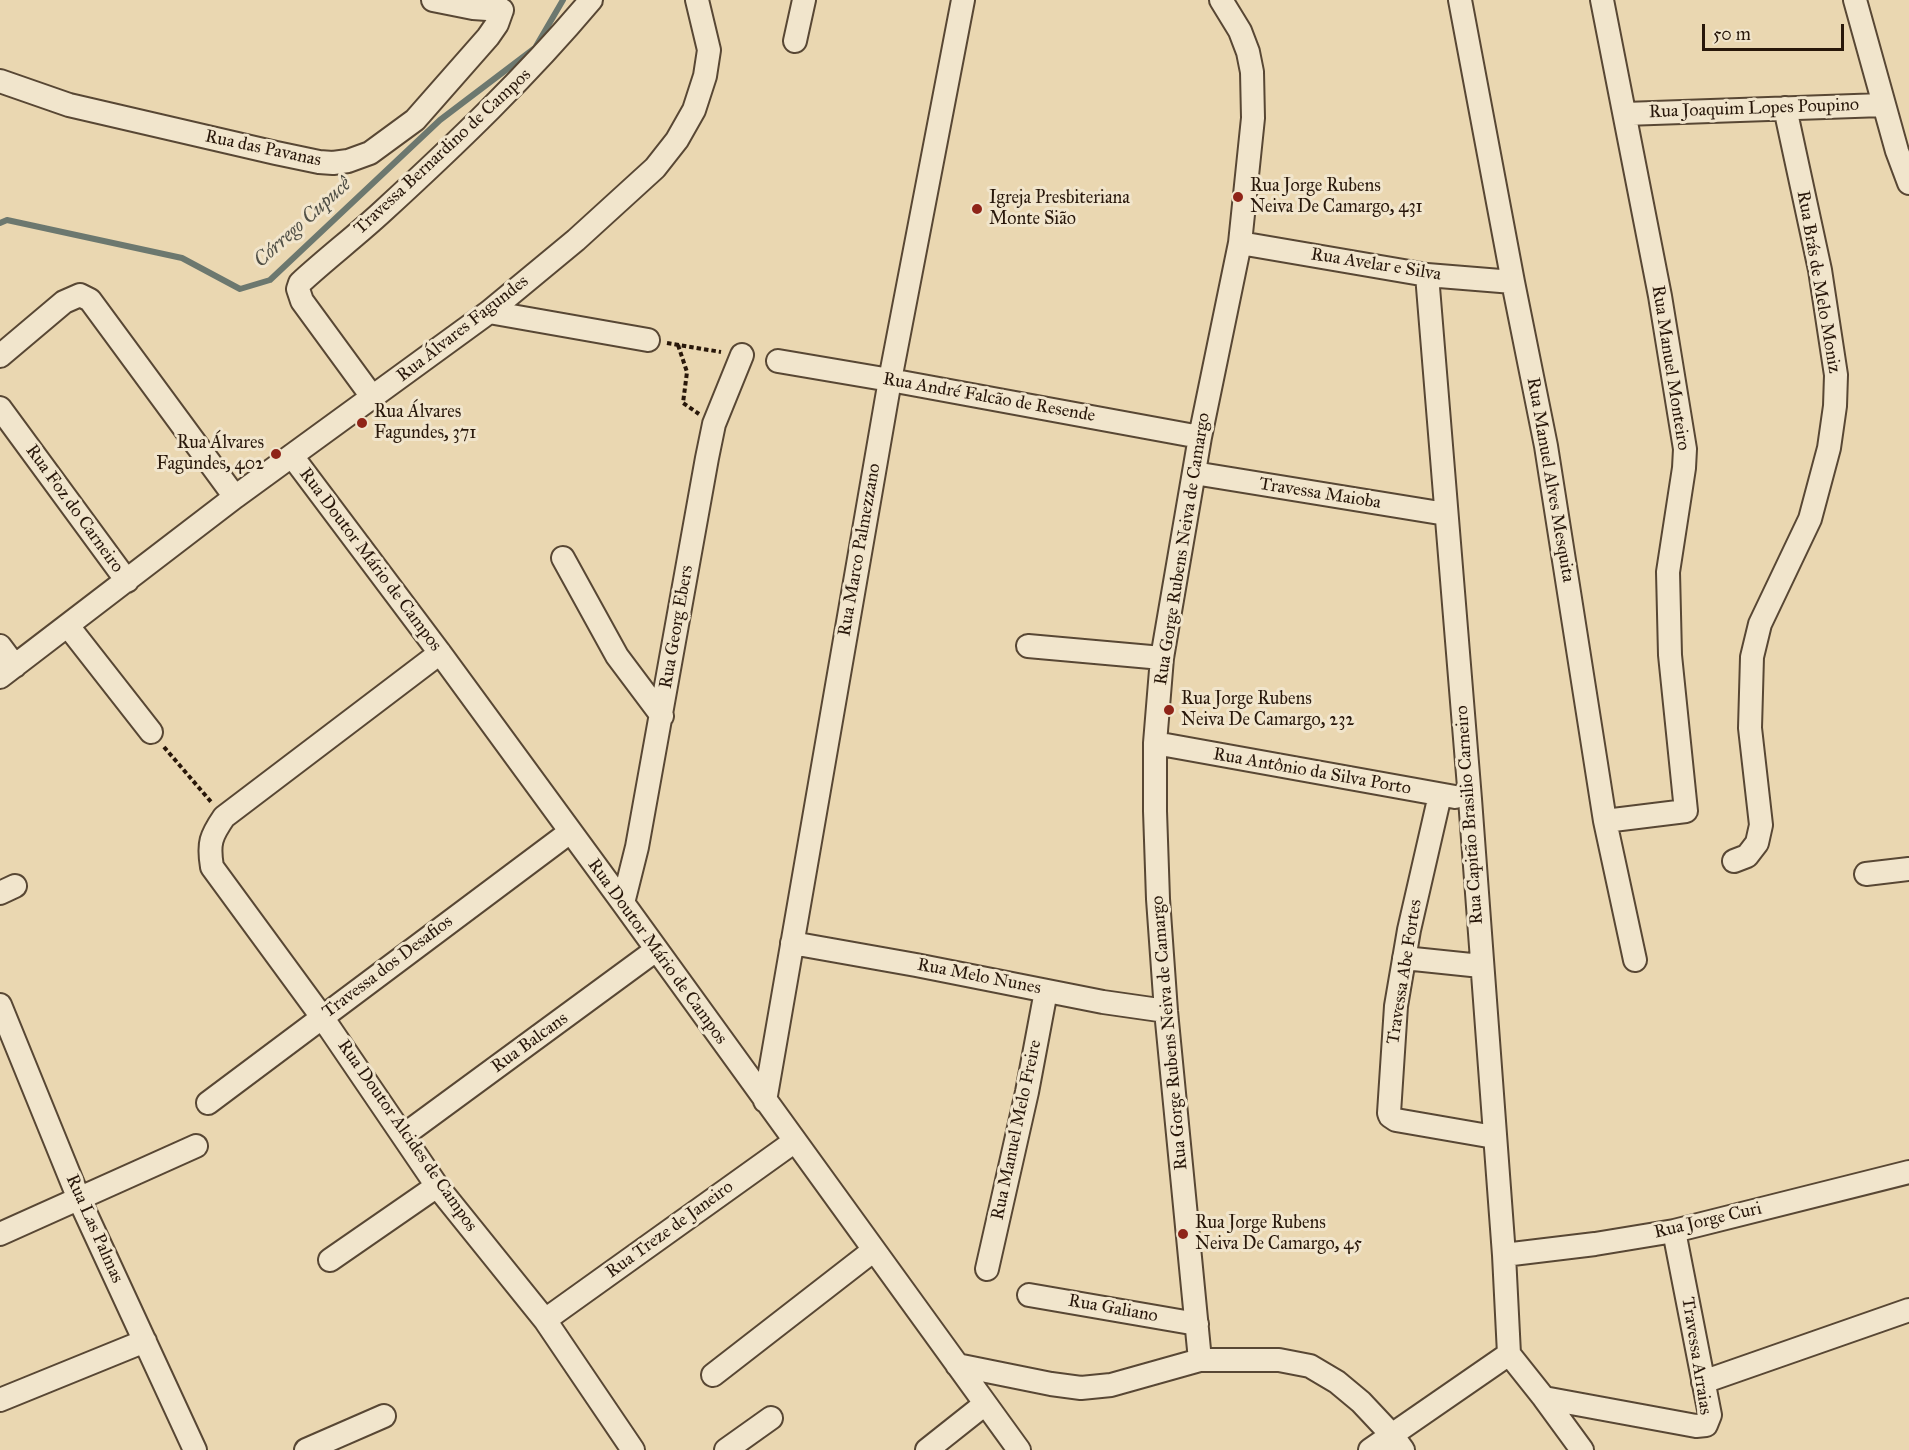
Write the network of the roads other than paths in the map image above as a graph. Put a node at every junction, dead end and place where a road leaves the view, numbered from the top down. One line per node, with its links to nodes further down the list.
1 (434, 0): 10 (street)
2 (591, 0): 27 (street, Travessa Bernardino de Campos)
3 (697, 0): 21 (street, Rua Álvares Fagundes)
4 (804, 0): 11 (street)
5 (963, 0): 26 (street, Rua Marco Palmezzano)
6 (1221, 0): 18 (street, Rua Gorge Rubens Neiva de Camargo)
7 (1460, 0): 20 (street, Rua Manuel Alves Mesquita)
8 (1602, 0): 15 (street, Rua Manuel Monteiro)
9 (1855, 0): 13 (street)
10 (508, 5): 12 (street, Rua das Pavanas)
11 (795, 41)
12 (0, 81)
13 (1883, 105): 14 (street, Rua Joaquim Lopes Poupino); 16 (street)
14 (1785, 108): 15 (street, Rua Joaquim Lopes Poupino); 49 (street, Rua Brás de Melo Moniz)
15 (1624, 114): 47 (street, Rua Manuel Monteiro)
16 (1903, 147): 17 (street)
17 (1909, 183)
18 (1240, 243): 19 (street, Rua Avelar e Silva); 29 (street, Rua Gorge Rubens Neiva de Camargo)
19 (1427, 275): 20 (street, Rua Avelar e Silva); 33 (street, Rua Capitão Brasilio Carneiro)
20 (1513, 282): 47 (street, Rua Manuel Alves Mesquita)
21 (489, 312): 22 (street); 27 (street, Rua Álvares Fagundes)
22 (648, 340)
23 (742, 355): 42 (street, Rua Georg Ebers)
24 (0, 356): 32 (street)
25 (778, 362): 26 (street, Rua André Falcão de Resende)
26 (890, 380): 29 (street, Rua André Falcão de Resende); 53 (street, Rua Marco Palmezzano)
27 (373, 398): 30 (street, Rua Álvares Fagundes)
28 (0, 408): 35 (street, Rua Foz do Carneiro)
29 (1200, 437): 31 (street, Rua Gorge Rubens Neiva de Camargo)
30 (292, 456): 32 (street, Rua Álvares Fagundes); 39 (street, Rua Doutor Mário de Campos)
31 (1194, 473): 33 (street, Travessa Maioba); 40 (street, Rua Gorge Rubens Neiva de Camargo)
32 (235, 497): 35 (street, Rua Álvares Fagundes)
33 (1446, 514): 46 (street, Rua Capitão Brasilio Carneiro)
34 (563, 558): 42 (street)
35 (126, 580): 36 (street, Rua Álvares Fagundes)
36 (68, 626): 41 (street, Rua Álvares Fagundes); 43 (street)
37 (0, 646): 41 (street)
38 (1028, 646): 40 (street)
39 (440, 653): 48 (street, Rua Doutor Mário de Campos); 61 (street, Rua Doutor Alcides de Campos)
40 (1162, 657): 44 (street, Rua Gorge Rubens Neiva de Camargo)
41 (8, 672)
42 (662, 716): 52 (street, Rua Georg Ebers)
43 (151, 732)
44 (1155, 743): 45 (street, Rua Antônio da Silva Porto); 60 (street, Rua Gorge Rubens Neiva de Camargo)
45 (1440, 795): 46 (street, Rua Antônio da Silva Porto); 55 (street, Travessa Abe Fortes)
46 (1470, 799): 57 (street, Rua Capitão Brasilio Carneiro)
47 (1605, 821): 56 (street, Rua Manuel Alves Mesquita)
48 (570, 832): 52 (street, Rua Doutor Mário de Campos); 61 (street, Travessa dos Desafios)
49 (1734, 861)
50 (1909, 868): 51 (street)
51 (1866, 874)
52 (623, 903): 54 (street, Rua Doutor Mário de Campos)
53 (792, 943): 58 (street, Rua Melo Nunes); 62 (street, Rua Marco Palmezzano)
54 (656, 950): 62 (street, Rua Doutor Mário de Campos); 64 (street, Rua Balcans)
55 (1404, 958): 57 (street); 65 (street, Travessa Abe Fortes)
56 (1635, 960)
57 (1481, 966): 65 (street, Rua Capitão Brasilio Carneiro)
58 (1046, 991): 60 (street, Rua Melo Nunes); 76 (street, Rua Manuel Melo Freire)
59 (0, 1005): 70 (street, Rua Las Palmas)
60 (1167, 1011): 80 (street, Rua Gorge Rubens Neiva de Camargo)
61 (322, 1017): 63 (street, Travessa dos Desafios); 64 (street, Rua Doutor Alcides de Campos)
62 (765, 1101): 66 (street, Rua Doutor Mário de Campos)
63 (208, 1103)
64 (404, 1135): 69 (street, Rua Doutor Alcides de Campos)
65 (1494, 1137): 74 (street, Rua Capitão Brasilio Carneiro)
66 (795, 1141): 73 (street, Rua Doutor Mário de Campos); 79 (street, Rua Treze de Janeiro)
67 (196, 1146): 70 (street)
68 (1909, 1172): 71 (street, Rua Jorge Curi)
69 (437, 1186): 75 (street); 79 (street, Rua Doutor Alcides de Campos)
70 (79, 1199): 72 (street); 81 (street, Rua Las Palmas)
71 (1674, 1231): 74 (street, Rua Jorge Curi); 86 (street, Travessa Arraias)
72 (0, 1234)
73 (874, 1250): 84 (street, Rua Doutor Mário de Campos); 85 (street)
74 (1504, 1255): 82 (street, Rua Capitão Brasilio Carneiro)
75 (330, 1260)
76 (987, 1269)
77 (1029, 1295): 80 (street, Rua Galiano)
78 (1909, 1310): 86 (street)
79 (545, 1320): 95 (street, Rua Doutor Alcides de Campos)
80 (1197, 1324): 83 (street, Rua Gorge Rubens Neiva de Camargo)
81 (145, 1341): 88 (street); 93 (street, Rua Las Palmas)
82 (1509, 1354): 87 (street); 92 (street)
83 (1200, 1360): 84 (street); 92 (street)
84 (957, 1365): 89 (street, Rua Doutor Mário de Campos)
85 (713, 1375)
86 (1703, 1382): 87 (street, Travessa Arraias)
87 (1544, 1398): 100 (street)
88 (0, 1400)
89 (985, 1404): 97 (street); 98 (street, Rua Doutor Mário de Campos)
90 (384, 1416): 94 (street)
91 (771, 1418): 96 (street)
92 (1397, 1443): 99 (street)
93 (195, 1450)
94 (308, 1450)
95 (633, 1450)
96 (726, 1450)
97 (927, 1450)
98 (1019, 1450)
99 (1370, 1450)
100 (1582, 1450)

